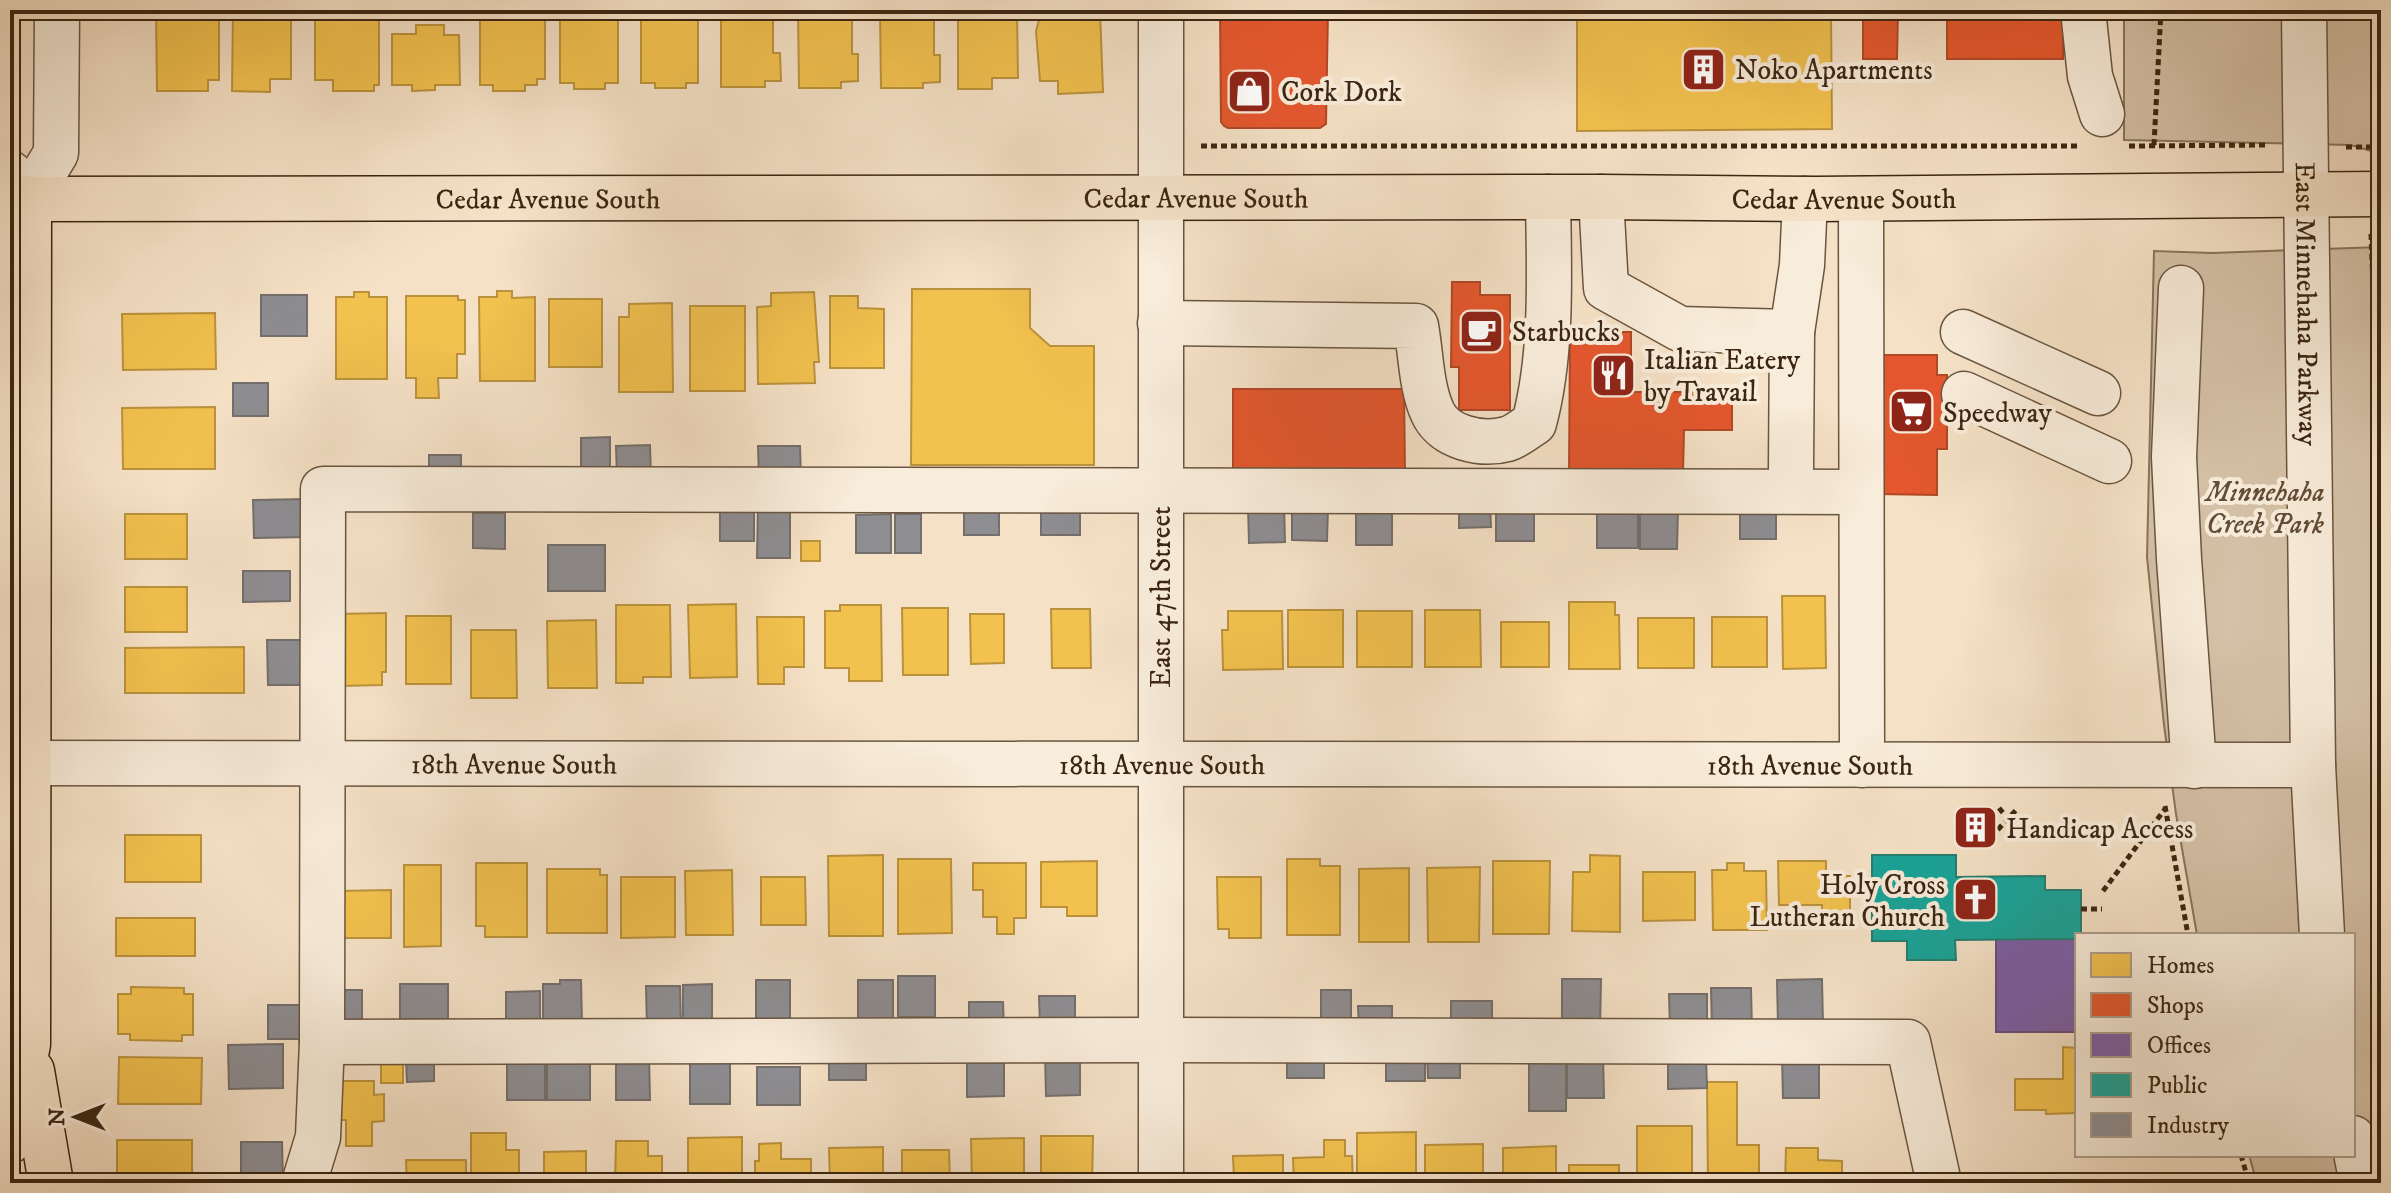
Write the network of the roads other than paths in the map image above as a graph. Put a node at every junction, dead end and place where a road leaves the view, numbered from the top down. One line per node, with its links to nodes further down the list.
1 (57, 10): 6 (street)
2 (1161, 10): 10 (street, East 47th Street)
3 (2083, 10): 5 (street)
4 (2304, 10): 7 (street, East Minnehaha Parkway)
5 (2103, 135)
6 (16, 190): 10 (main road, Cedar Avenue South); 22 (main road)
7 (2307, 194): 12 (main road, Cedar Avenue South); 13 (main road, Cedar Avenue South); 29 (street, East Minnehaha Parkway)
8 (1548, 197): 9 (main road, Cedar Avenue South); 10 (main road, Cedar Avenue South); 15 (street)
9 (1601, 197): 11 (main road, Cedar Avenue South); 16 (street)
10 (1160, 198): 15 (street, East 47th Street)
11 (1805, 199): 12 (main road, Cedar Avenue South); 16 (street)
12 (1861, 199): 24 (street)
13 (2376, 215)
14 (2181, 288): 30 (street)
15 (1160, 323): 23 (street, East 47th Street)
16 (1792, 332): 21 (street)
17 (1963, 332): 18 (street)
18 (2098, 393)
19 (1964, 394): 20 (street)
20 (2109, 461)
21 (1791, 469)
22 (20, 491): 25 (main road)
23 (1160, 491): 24 (street); 26 (street); 27 (street, East 47th Street)
24 (1861, 492): 28 (street)
25 (20, 763): 26 (street, 18th Avenue South); 34 (main road)
26 (322, 763): 27 (street, 18th Avenue South); 33 (street)
27 (1159, 764): 28 (street, 18th Avenue South); 32 (street, East 47th Street)
28 (1862, 765): 30 (street, 18th Avenue South)
29 (2313, 765): 30 (street, 18th Avenue South); 31 (street, East Minnehaha Parkway)
30 (2194, 766)
31 (2322, 933)
32 (1161, 1040): 33 (street); 39 (street, East 47th Street); 40 (street)
33 (322, 1042): 38 (street)
34 (19, 1044): 35 (main road); 37 (main road)
35 (10, 1141)
36 (2355, 1148): 41 (street)
37 (51, 1183)
38 (304, 1183)
39 (1161, 1183)
40 (1939, 1183)
41 (2362, 1183)

